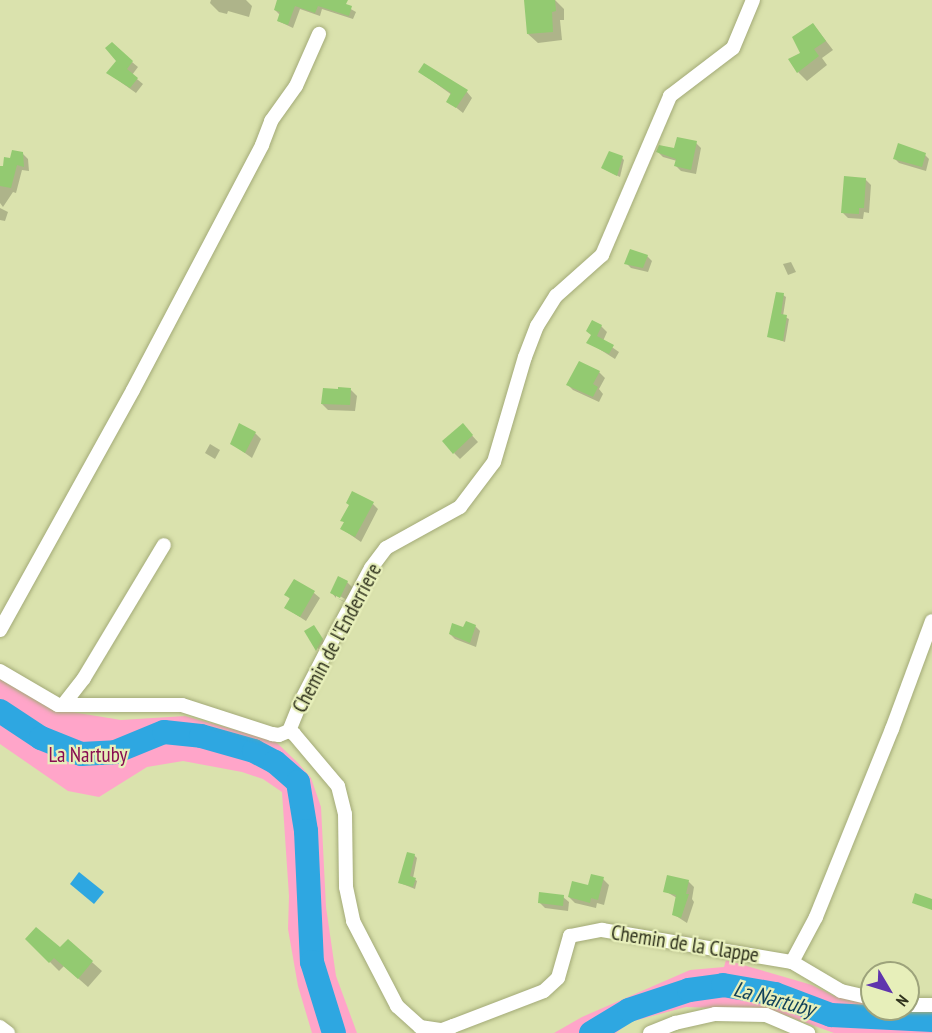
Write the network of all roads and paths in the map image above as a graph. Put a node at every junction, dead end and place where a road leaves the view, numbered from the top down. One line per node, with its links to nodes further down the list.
1 (753, 0): 8 (street, Chemin de l'Enderriere)
2 (319, 34): 5 (street)
3 (164, 545): 7 (street)
4 (932, 621): 9 (street)
5 (0, 630)
6 (0, 671): 7 (street)
7 (63, 705): 8 (street)
8 (289, 730): 9 (street, Chemin de la Clappe)
9 (792, 962): 10 (street, Chemin de la Clappe)
10 (860, 995)
11 (0, 1027): 12 (street)
12 (8, 1033)
13 (650, 1033): 14 (street)
14 (808, 1033)

